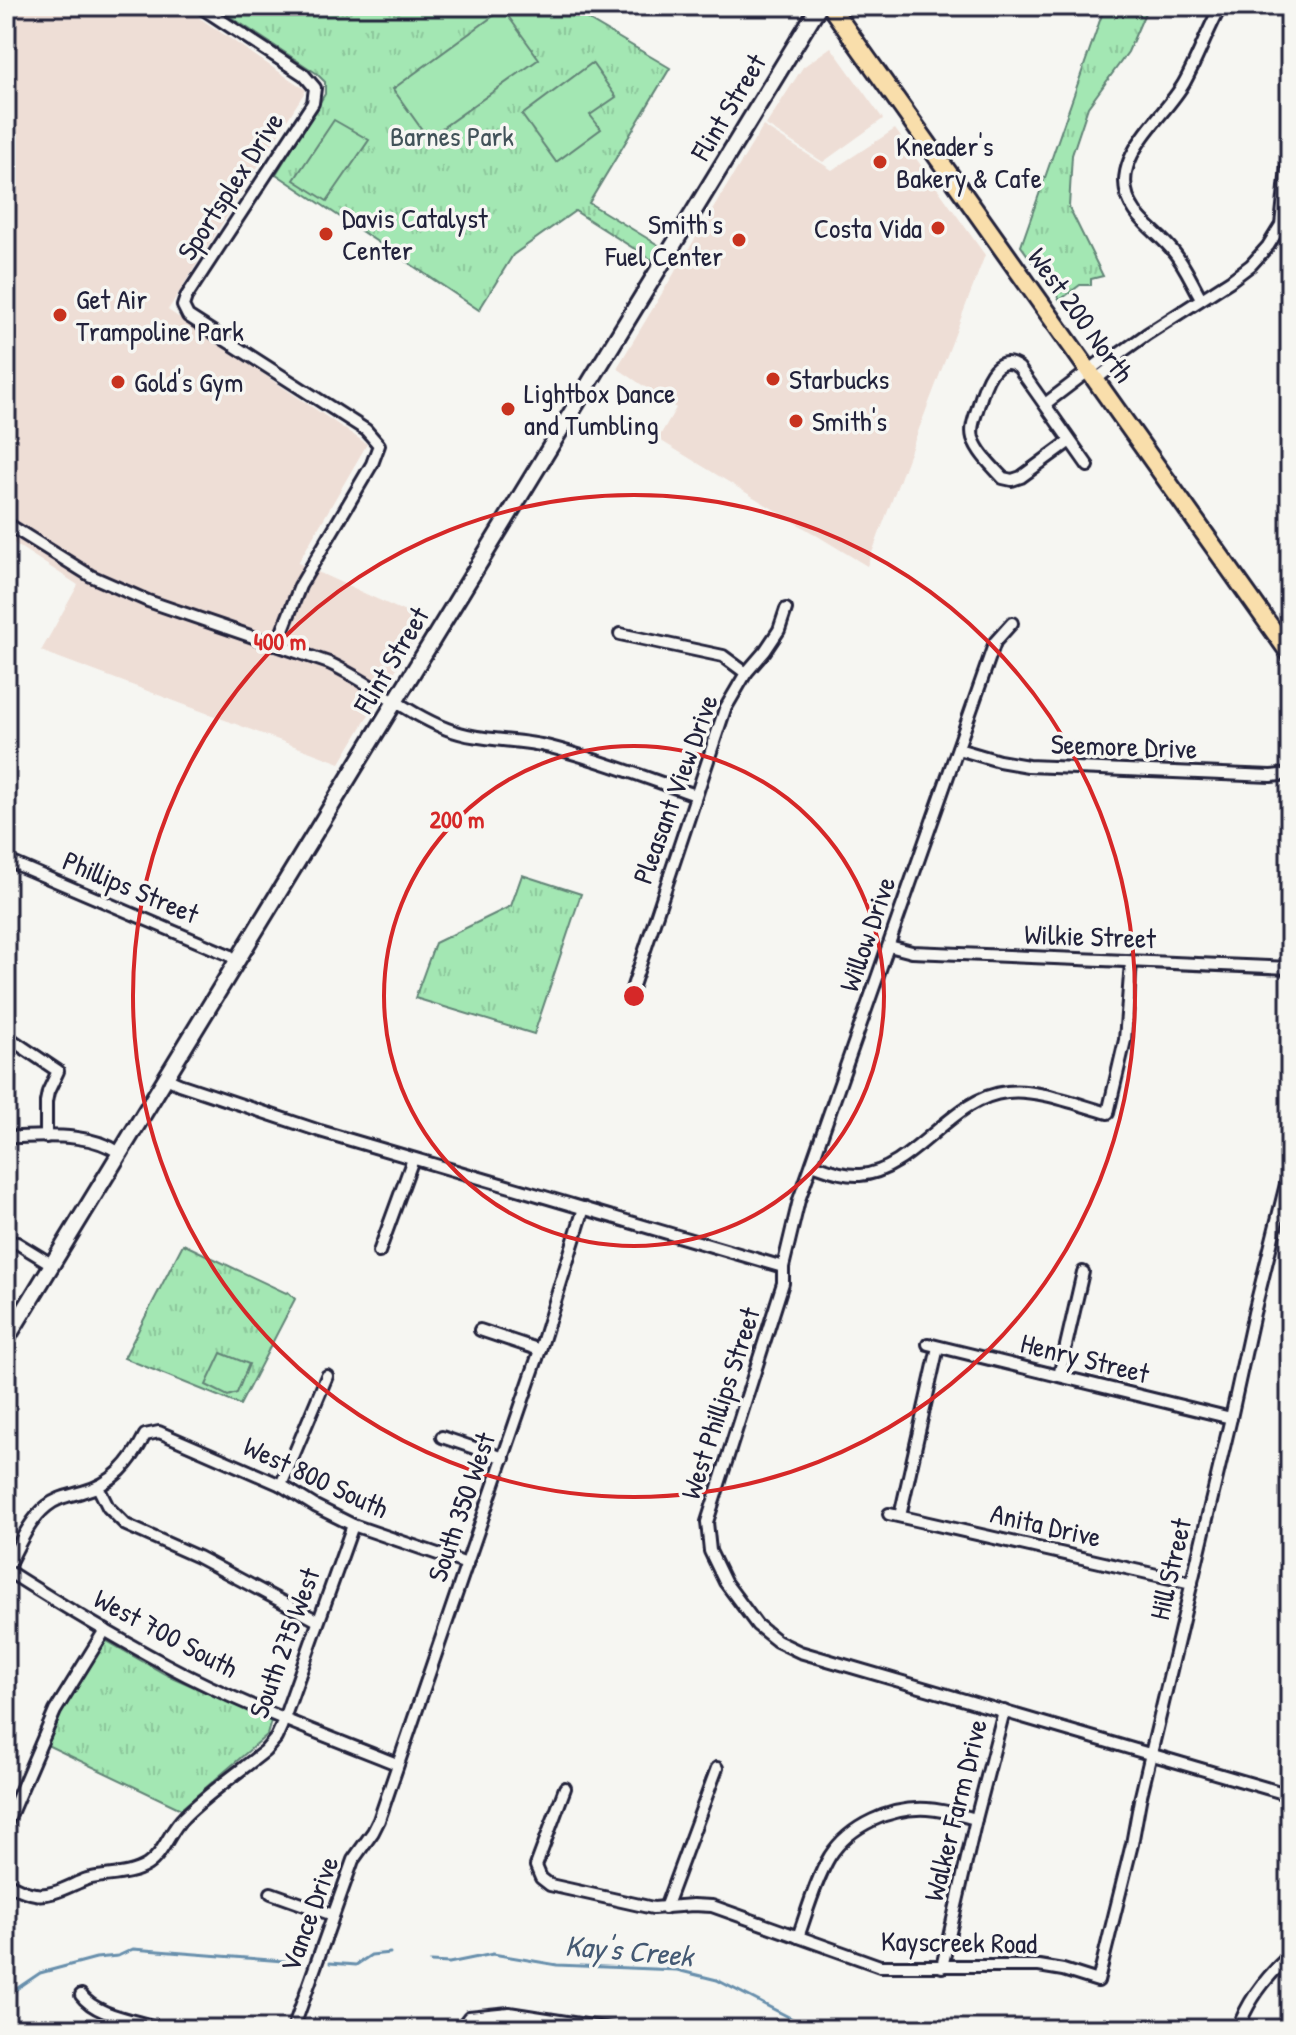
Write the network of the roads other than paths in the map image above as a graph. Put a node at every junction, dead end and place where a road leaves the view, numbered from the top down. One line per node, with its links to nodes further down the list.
1 (199, 6): 15 (street, Sportsplex Drive)
2 (819, 6): 18 (street, Flint Street)
3 (830, 6): 7 (main road, West 200 North)
4 (1221, 6): 6 (street)
5 (1290, 140): 6 (street)
6 (1201, 298): 7 (street)
7 (1092, 375): 8 (street); 16 (main road, West 200 North)
8 (1045, 404): 9 (street); 9 (street)
9 (1070, 441): 10 (street)
10 (1088, 466)
11 (6, 523): 15 (street)
12 (786, 609): 17 (street, Pleasant View Drive)
13 (1012, 623): 19 (street, Willow Drive)
14 (620, 634): 17 (street)
15 (277, 645): 18 (street)
16 (1290, 654)
17 (746, 673): 21 (street, Pleasant View Drive)
18 (396, 702): 21 (street); 24 (street, Flint Street)
19 (958, 749): 20 (street, Seemore Drive); 23 (street, Willow Drive)
20 (1290, 774)
21 (696, 795): 27 (street, Pleasant View Drive)
22 (6, 860): 24 (street, Phillips Street)
23 (889, 946): 25 (street, Wilkie Street); 34 (street, Willow Drive)
24 (236, 961): 29 (street, Flint Street)
25 (1131, 962): 26 (street, Wilkie Street); 34 (street)
26 (1290, 968)
27 (630, 995)
28 (6, 1036): 31 (street)
29 (166, 1078): 32 (street, Flint Street); 33 (street)
30 (6, 1137): 31 (street)
31 (46, 1137): 32 (street)
32 (120, 1153): 39 (street, Flint Street)
33 (413, 1159): 36 (street); 38 (street)
34 (812, 1164): 40 (street, Willow Drive)
35 (1290, 1168): 47 (street, Hill Street)
36 (584, 1208): 40 (street); 44 (street, South 350 West)
37 (6, 1242): 39 (street)
38 (379, 1252)
39 (53, 1265): 43 (street, Flint Street)
40 (783, 1267): 59 (street, West Phillips Street)
41 (1083, 1272): 46 (street)
42 (480, 1330): 44 (street)
43 (6, 1340)
44 (540, 1350): 49 (street, South 350 West)
45 (327, 1376): 50 (street)
46 (1059, 1376): 47 (street, Henry Street); 52 (street, Henry Street)
47 (1231, 1418): 56 (street, Hill Street)
48 (442, 1437): 49 (street)
49 (504, 1458): 54 (street, South 350 West)
50 (281, 1485): 51 (street, West 800 South); 53 (street, West 800 South)
51 (98, 1487): 55 (street); 57 (street)
52 (894, 1515): 56 (street, Anita Drive)
53 (353, 1525): 54 (street, West 800 South); 57 (street, South 275 West)
54 (467, 1564): 62 (street, South 350 West)
55 (6, 1570): 58 (street, West 700 South)
56 (1192, 1583): 61 (street, Hill Street)
57 (318, 1621): 60 (street, South 275 West)
58 (105, 1630): 60 (street, West 700 South); 68 (street)
59 (1004, 1711): 61 (street, West Phillips Street); 66 (street, Walker Farm Drive)
60 (284, 1718): 62 (street, West 700 South); 69 (street, South 275 West)
61 (1151, 1754): 65 (street, West Phillips Street); 76 (street, Hill Street)
62 (397, 1764): 67 (street, South 350 West)
63 (717, 1768): 71 (street)
64 (565, 1788): 71 (street, Kayscreek Road)
65 (1290, 1795)
66 (976, 1819): 73 (street); 75 (street, Walker Farm Drive)
67 (379, 1820): 72 (street, Vance Drive)
68 (6, 1825)
69 (6, 1883)
70 (271, 1893): 72 (street)
71 (665, 1908): 73 (street, Kayscreek Road)
72 (333, 1915): 79 (street, Vance Drive)
73 (798, 1937): 75 (street, Kayscreek Road)
74 (1290, 1955): 82 (street)
75 (942, 1967): 76 (street, Kayscreek Road)
76 (1098, 1981)
77 (81, 1995): 78 (street)
78 (161, 2029)
79 (293, 2029)
80 (460, 2029): 81 (street)
81 (611, 2029)
82 (1238, 2029)

